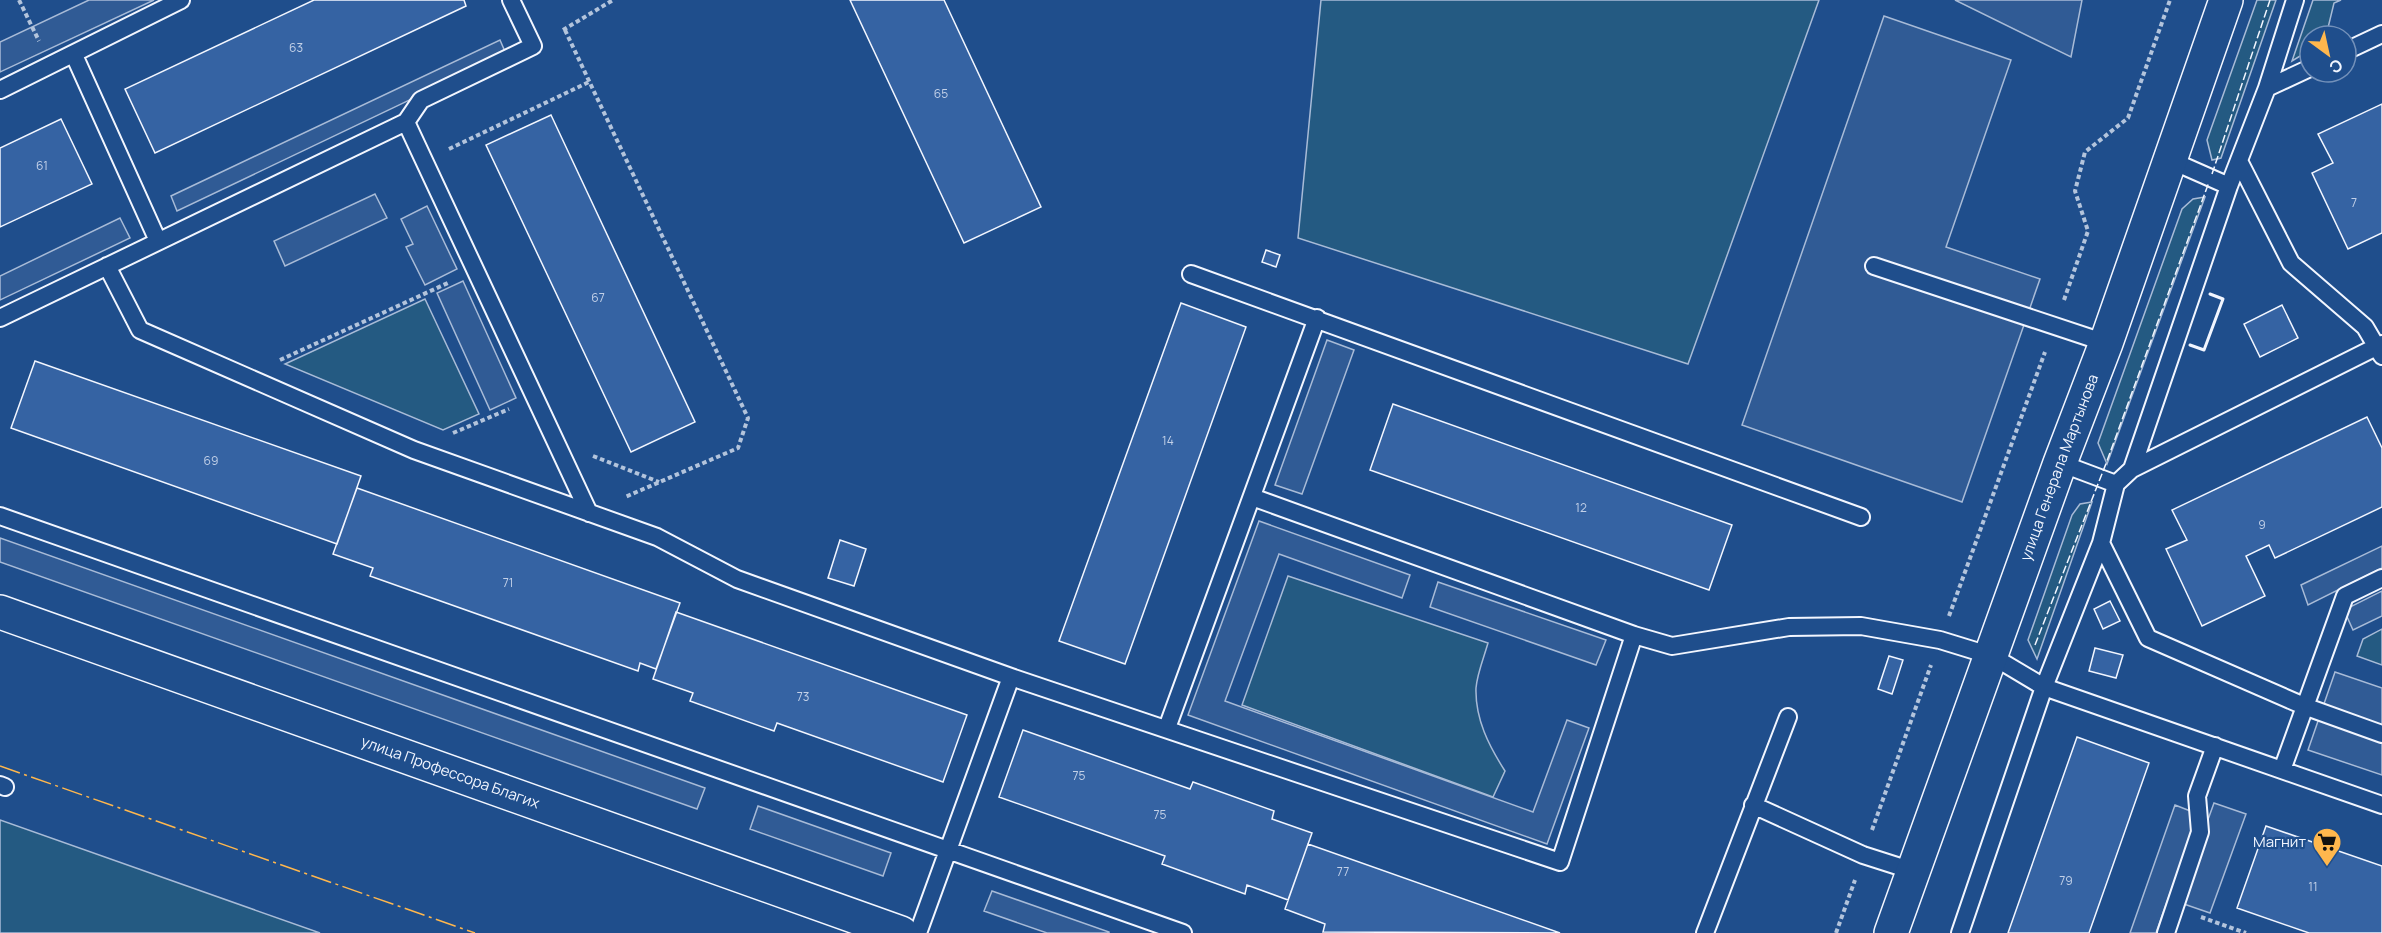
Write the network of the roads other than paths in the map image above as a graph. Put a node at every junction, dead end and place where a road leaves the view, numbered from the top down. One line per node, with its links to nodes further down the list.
1 (181, 0): 7 (lane)
2 (512, 0): 11 (lane)
3 (2226, 0): 12 (street, улица Генерала Мартынова)
4 (2295, 0): 9 (lane)
5 (2382, 34): 6 (lane)
6 (2358, 45)
7 (74, 55): 10 (lane); 15 (lane)
8 (2298, 74): 9 (lane)
9 (2267, 88): 13 (lane)
10 (0, 90)
11 (406, 122): 15 (lane); 27 (lane)
12 (2170, 160): 14 (lane); 21 (street, улица Генерала Мартынова)
13 (2239, 161): 14 (lane); 22 (lane)
14 (2229, 186): 24 (lane)
15 (158, 241): 16 (lane)
16 (107, 266): 19 (lane); 27 (lane)
17 (1874, 266): 21 (lane)
18 (1191, 274): 20 (lane)
19 (0, 318)
20 (1317, 318): 26 (lane); 29 (lane)
21 (2106, 343): 23 (street, улица Генерала Мартынова)
22 (2380, 349): 24 (lane)
23 (2060, 463): 25 (lane); 34 (street, улица Генерала Мартынова)
24 (2132, 469): 25 (lane)
25 (2116, 484): 30 (lane)
26 (1252, 497): 33 (lane); 39 (lane)
27 (588, 513): 35 (lane)
28 (0, 516): 45 (lane)
29 (1861, 518)
30 (2101, 543): 36 (lane); 37 (lane)
31 (2382, 578): 37 (lane)
32 (0, 612): 47 (street, улица Профессора Благих)
33 (1634, 635): 34 (lane); 39 (lane)
34 (1992, 656): 36 (lane); 46 (street, улица Генерала Мартынова)
35 (1011, 677): 39 (lane); 45 (lane)
36 (2044, 687): 41 (lane); 52 (lane)
37 (2304, 706): 40 (lane); 42 (lane)
38 (1788, 717): 43 (lane)
39 (1167, 728)
40 (2382, 734)
41 (2215, 746): 42 (lane); 53 (lane)
42 (2282, 770): 44 (lane)
43 (1753, 805): 46 (lane); 50 (lane)
44 (2382, 805)
45 (948, 849): 48 (lane); 49 (lane)
46 (1913, 872): 51 (street, улица Генерала Мартынова)
47 (901, 933)
48 (918, 933)
49 (1183, 933)
50 (1705, 933)
51 (1891, 933)
52 (1960, 933)
53 (2166, 933)

